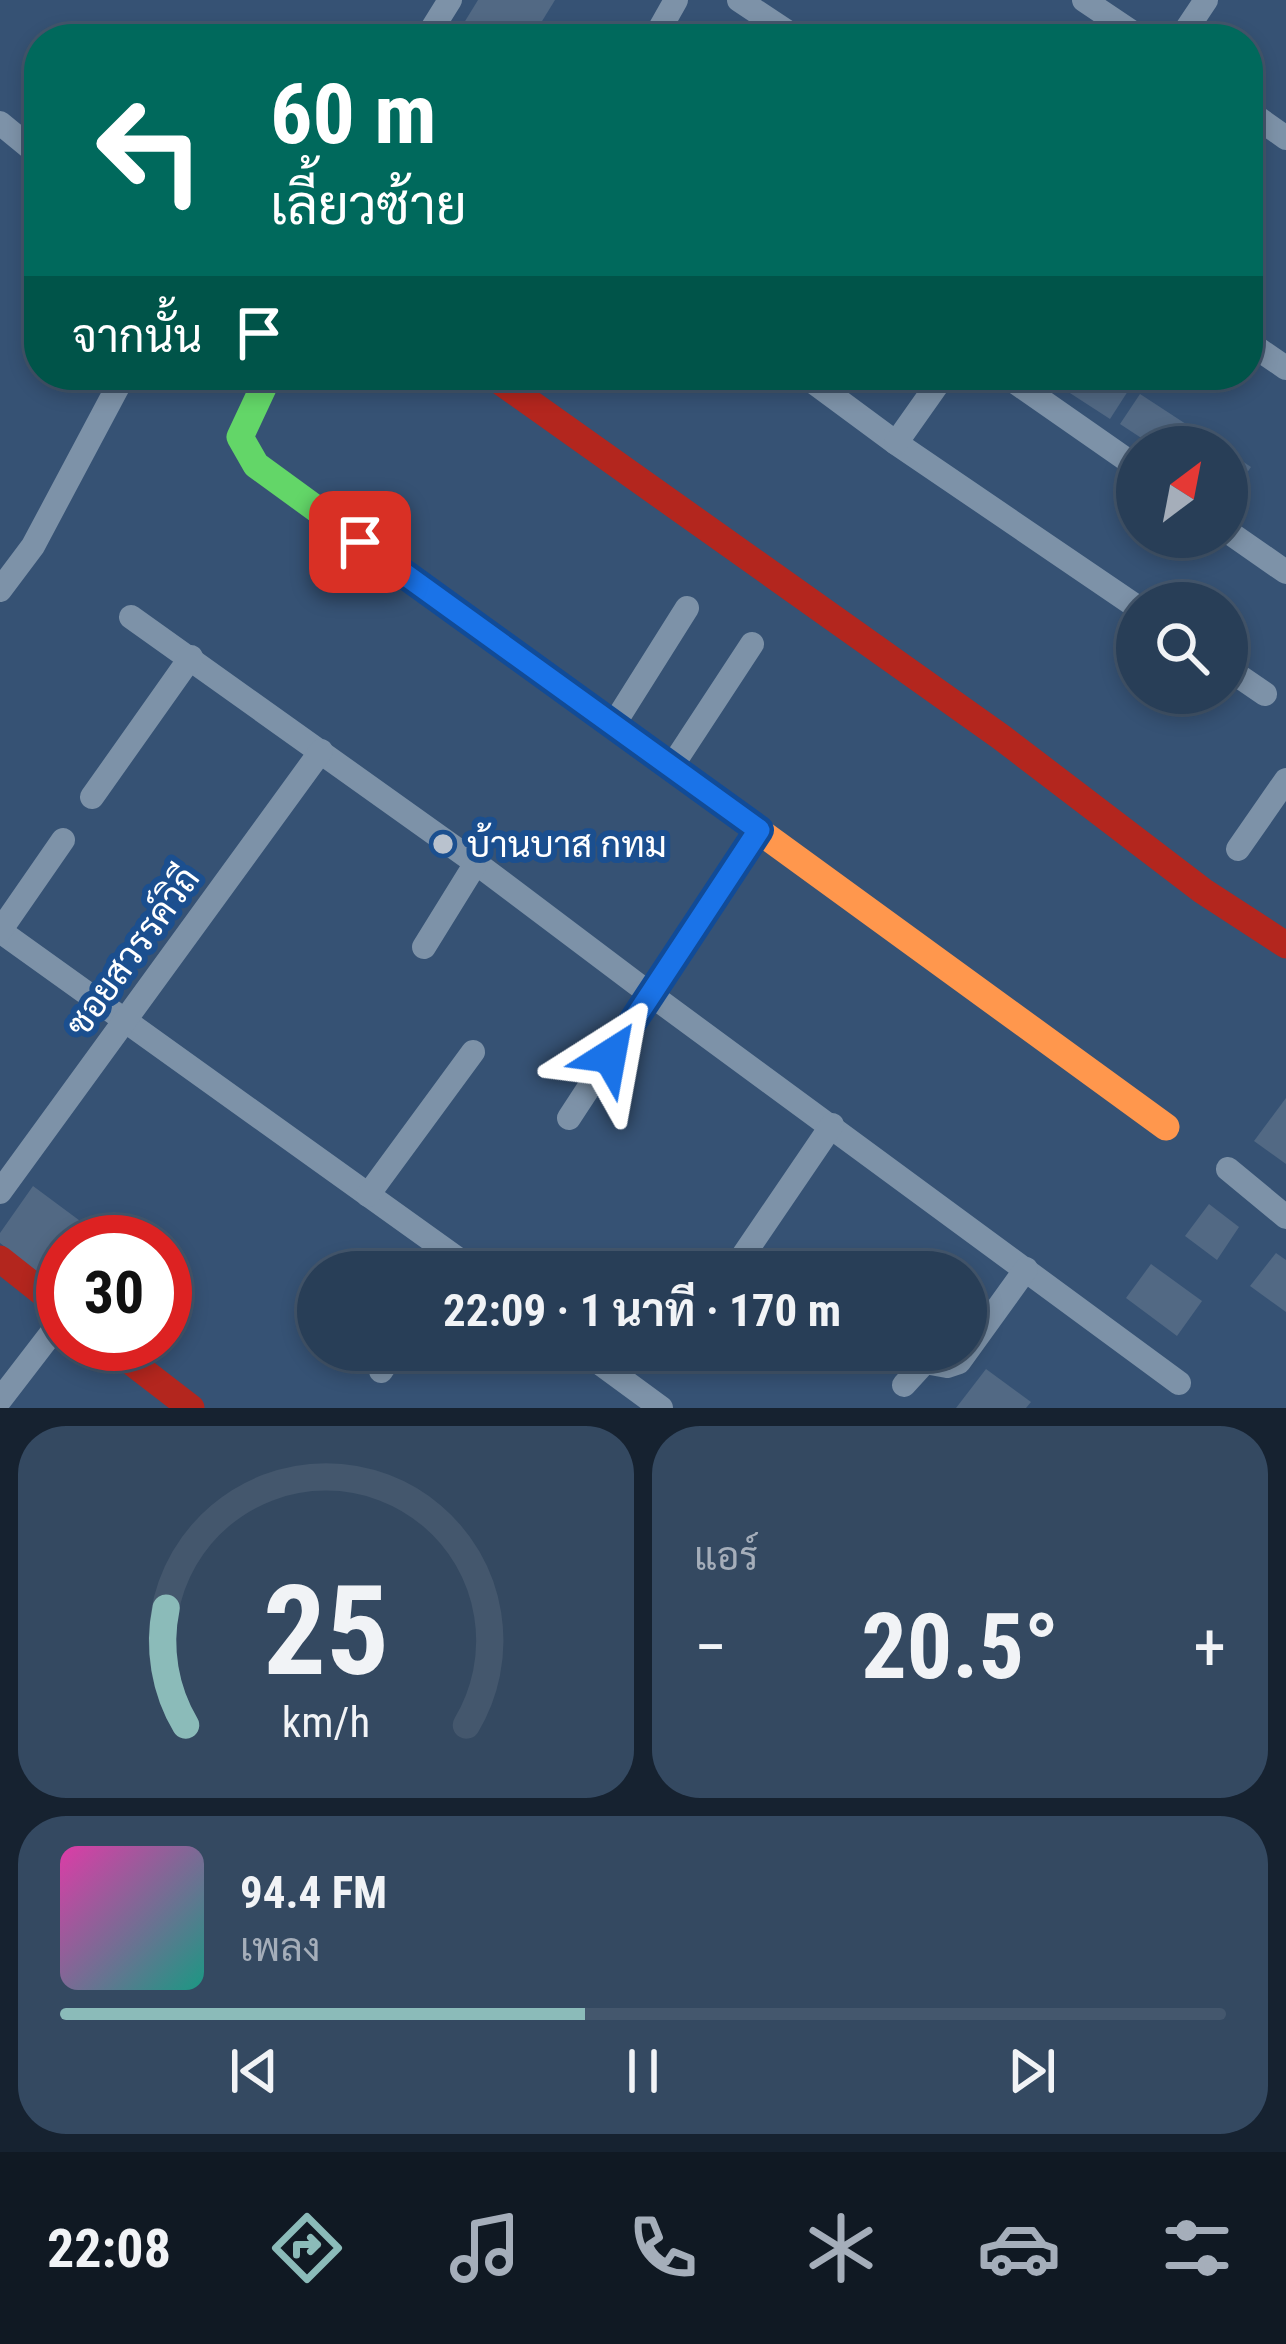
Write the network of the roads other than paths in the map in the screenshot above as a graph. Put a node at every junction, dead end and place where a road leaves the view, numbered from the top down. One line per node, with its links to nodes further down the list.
1 (739, 0): 3 (street)
2 (1084, 0): 4 (street)
3 (775, 24)
4 (1120, 24)
5 (116, 390): 15 (street)
6 (262, 390): 23 (street)
7 (512, 390): 33 (street)
8 (824, 390): 11 (street)
9 (933, 390): 11 (street)
10 (1027, 390): 12 (street)
11 (896, 443): 16 (street)
12 (1116, 452)
13 (1248, 546): 14 (street)
14 (1286, 572)
15 (0, 590)
16 (1116, 593)
17 (687, 608): 23 (street)
18 (131, 617): 20 (street)
19 (752, 644): 25 (street)
20 (191, 657): 24 (street); 27 (street)
21 (1248, 682): 22 (street)
22 (1265, 694)
23 (614, 724): 25 (street)
24 (321, 751): 31 (street); 36 (street, ซอยสวรรค์วิถี)
25 (671, 766): 28 (street)
26 (1286, 780): 30 (street)
27 (92, 797)
28 (759, 830): 35 (street); 40 (street)
29 (63, 840): 32 (street)
30 (1238, 849)
31 (476, 863): 34 (street); 35 (street)
32 (0, 931): 36 (street)
33 (1286, 945)
34 (424, 947)
35 (650, 994): 38 (street); 39 (street)
36 (126, 1023): 42 (street, ซอยสวรรค์วิถี); 43 (street)
37 (472, 1052): 43 (street)
38 (569, 1118)
39 (832, 1125): 46 (street); 48 (street)
40 (1166, 1127)
41 (1228, 1169): 44 (street)
42 (0, 1192)
43 (368, 1195): 45 (street)
44 (1282, 1207)
45 (440, 1251)
46 (746, 1251)
47 (0, 1259): 49 (street)
48 (1025, 1269): 53 (street); 54 (street)
49 (36, 1288)
50 (36, 1353): 55 (street)
51 (143, 1371): 56 (street)
52 (611, 1371): 57 (street)
53 (1179, 1383)
54 (904, 1384)
55 (0, 1400)
56 (191, 1408)
57 (661, 1408)

